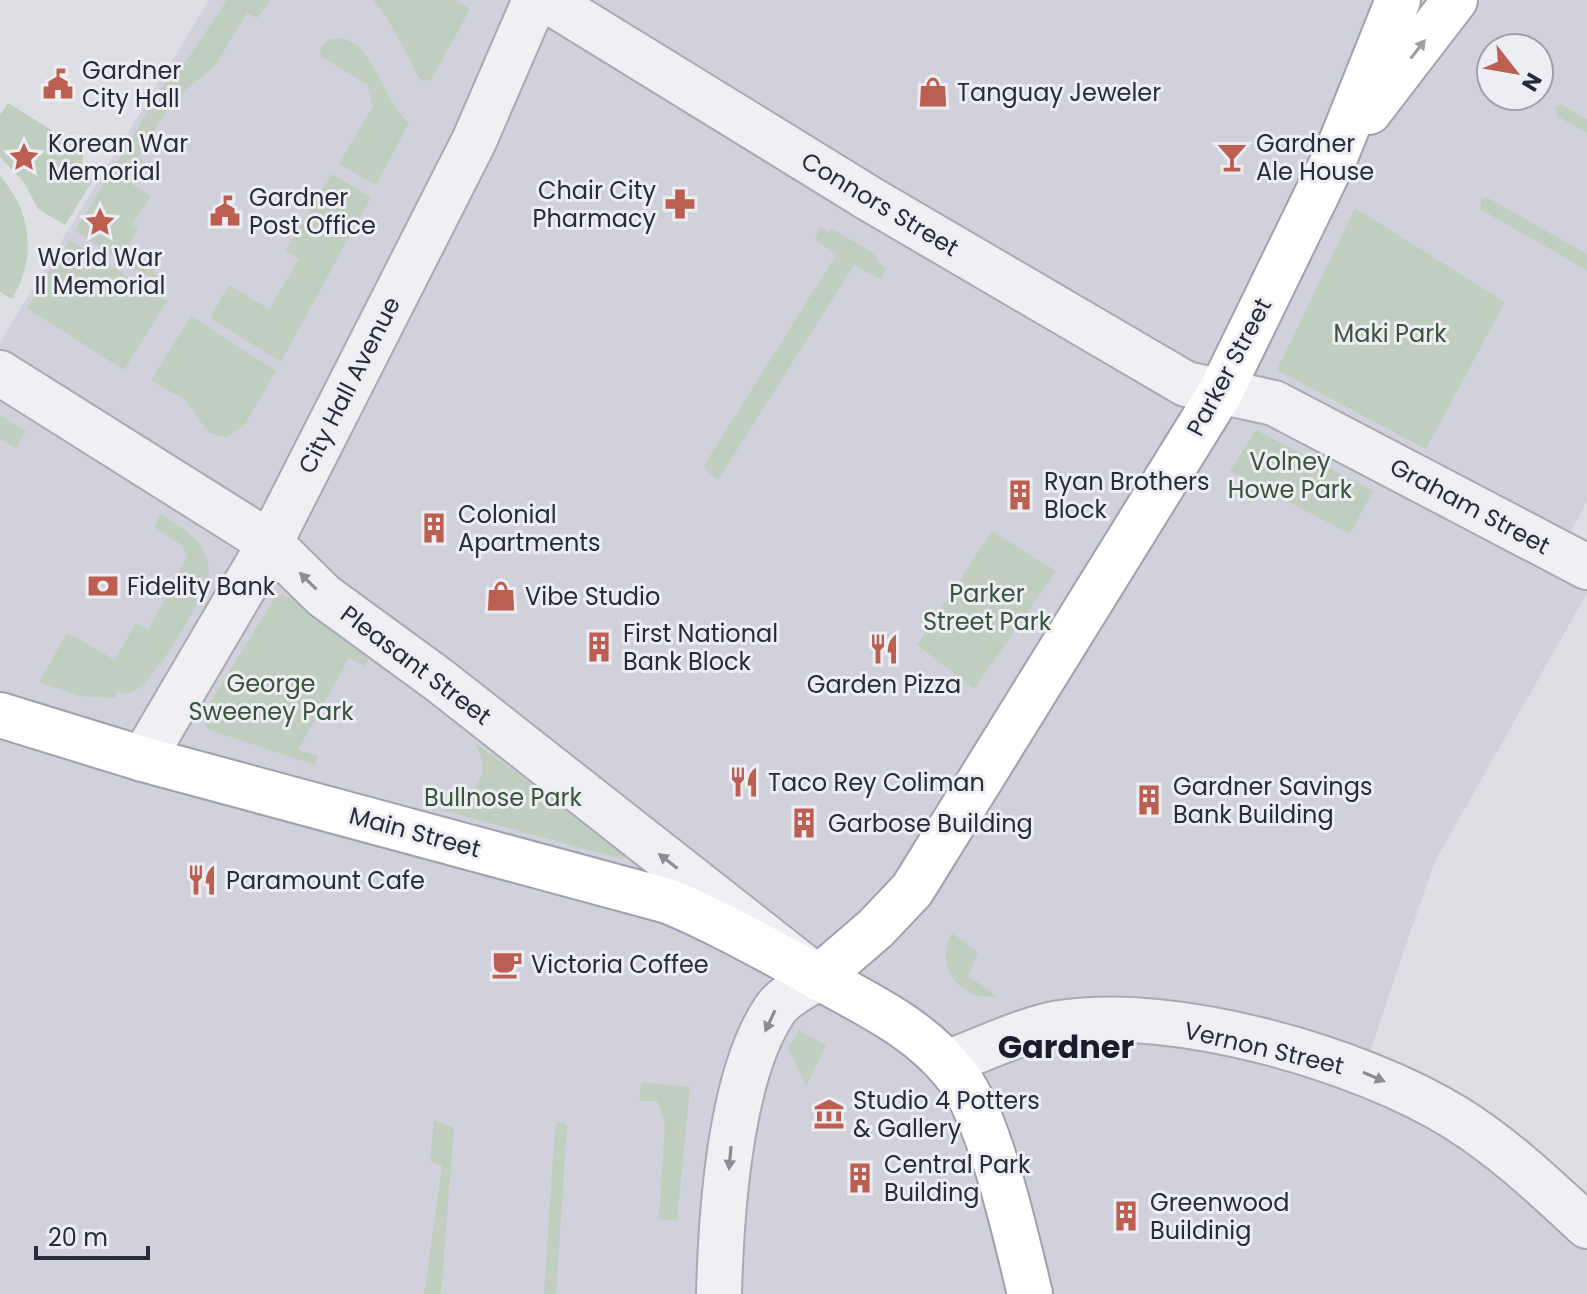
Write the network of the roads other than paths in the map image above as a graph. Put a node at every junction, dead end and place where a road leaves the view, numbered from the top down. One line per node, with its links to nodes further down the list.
1 (535, 0): 8 (street, City Hall Avenue)
2 (547, 0): 7 (street, Connors Street)
3 (1398, 0): 5 (main road, Parker Street)
4 (1455, 0): 5 (main road, one-way to 4)
5 (1336, 155): 7 (main road, Parker Street)
6 (0, 373): 8 (street, Pleasant Street)
7 (1221, 391): 9 (street, Graham Street); 12 (main road, Parker Street)
8 (270, 543): 11 (street, City Hall Avenue); 12 (street, Pleasant Street, one-way to 8)
9 (1587, 567)
10 (0, 715): 11 (main road, Main Street)
11 (143, 759): 12 (main road, Main Street)
12 (818, 978): 13 (main road, Main Street); 15 (street, one-way to 15)
13 (946, 1063): 14 (street, Vernon Street, one-way to 14); 16 (main road, Main Street)
14 (1587, 1226)
15 (719, 1294)
16 (1030, 1294)

